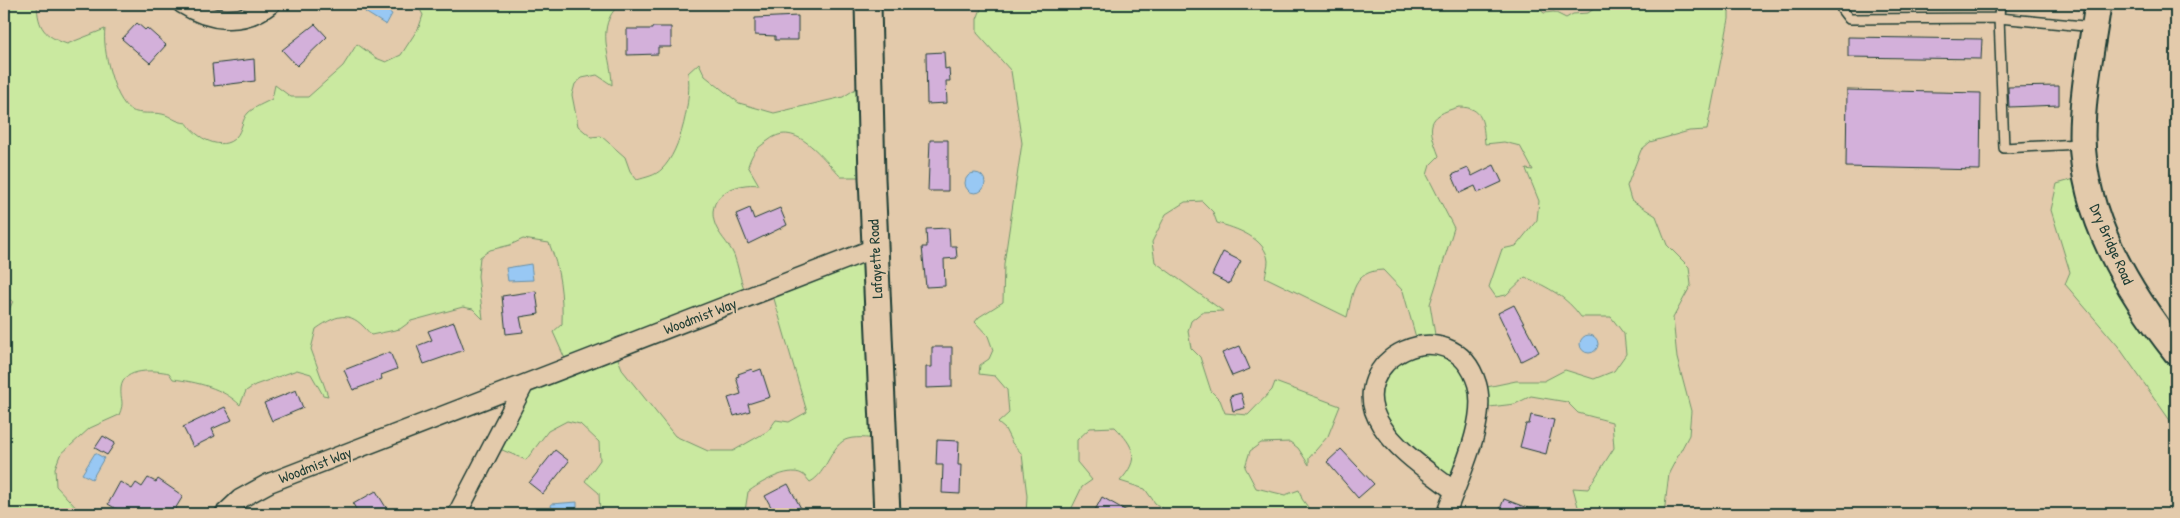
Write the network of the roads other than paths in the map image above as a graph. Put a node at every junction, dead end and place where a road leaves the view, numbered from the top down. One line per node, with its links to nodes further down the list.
1 (182, 4): 2 (street)
2 (271, 4)
3 (868, 4): 9 (street, Lafayette Road)
4 (1842, 4): 7 (lane)
5 (2000, 4): 7 (lane)
6 (2096, 15): 7 (lane); 8 (street, Dry Bridge Road)
7 (1999, 18): 8 (lane)
8 (2083, 144): 10 (street, Dry Bridge Road)
9 (875, 248): 11 (street, Woodmist Way); 15 (street, Lafayette Road)
10 (2176, 352)
11 (524, 384): 13 (street, Woodmist Way); 14 (street)
12 (1454, 491): 12 (street); 16 (street)
13 (224, 514)
14 (457, 514)
15 (887, 514)
16 (1446, 514)

